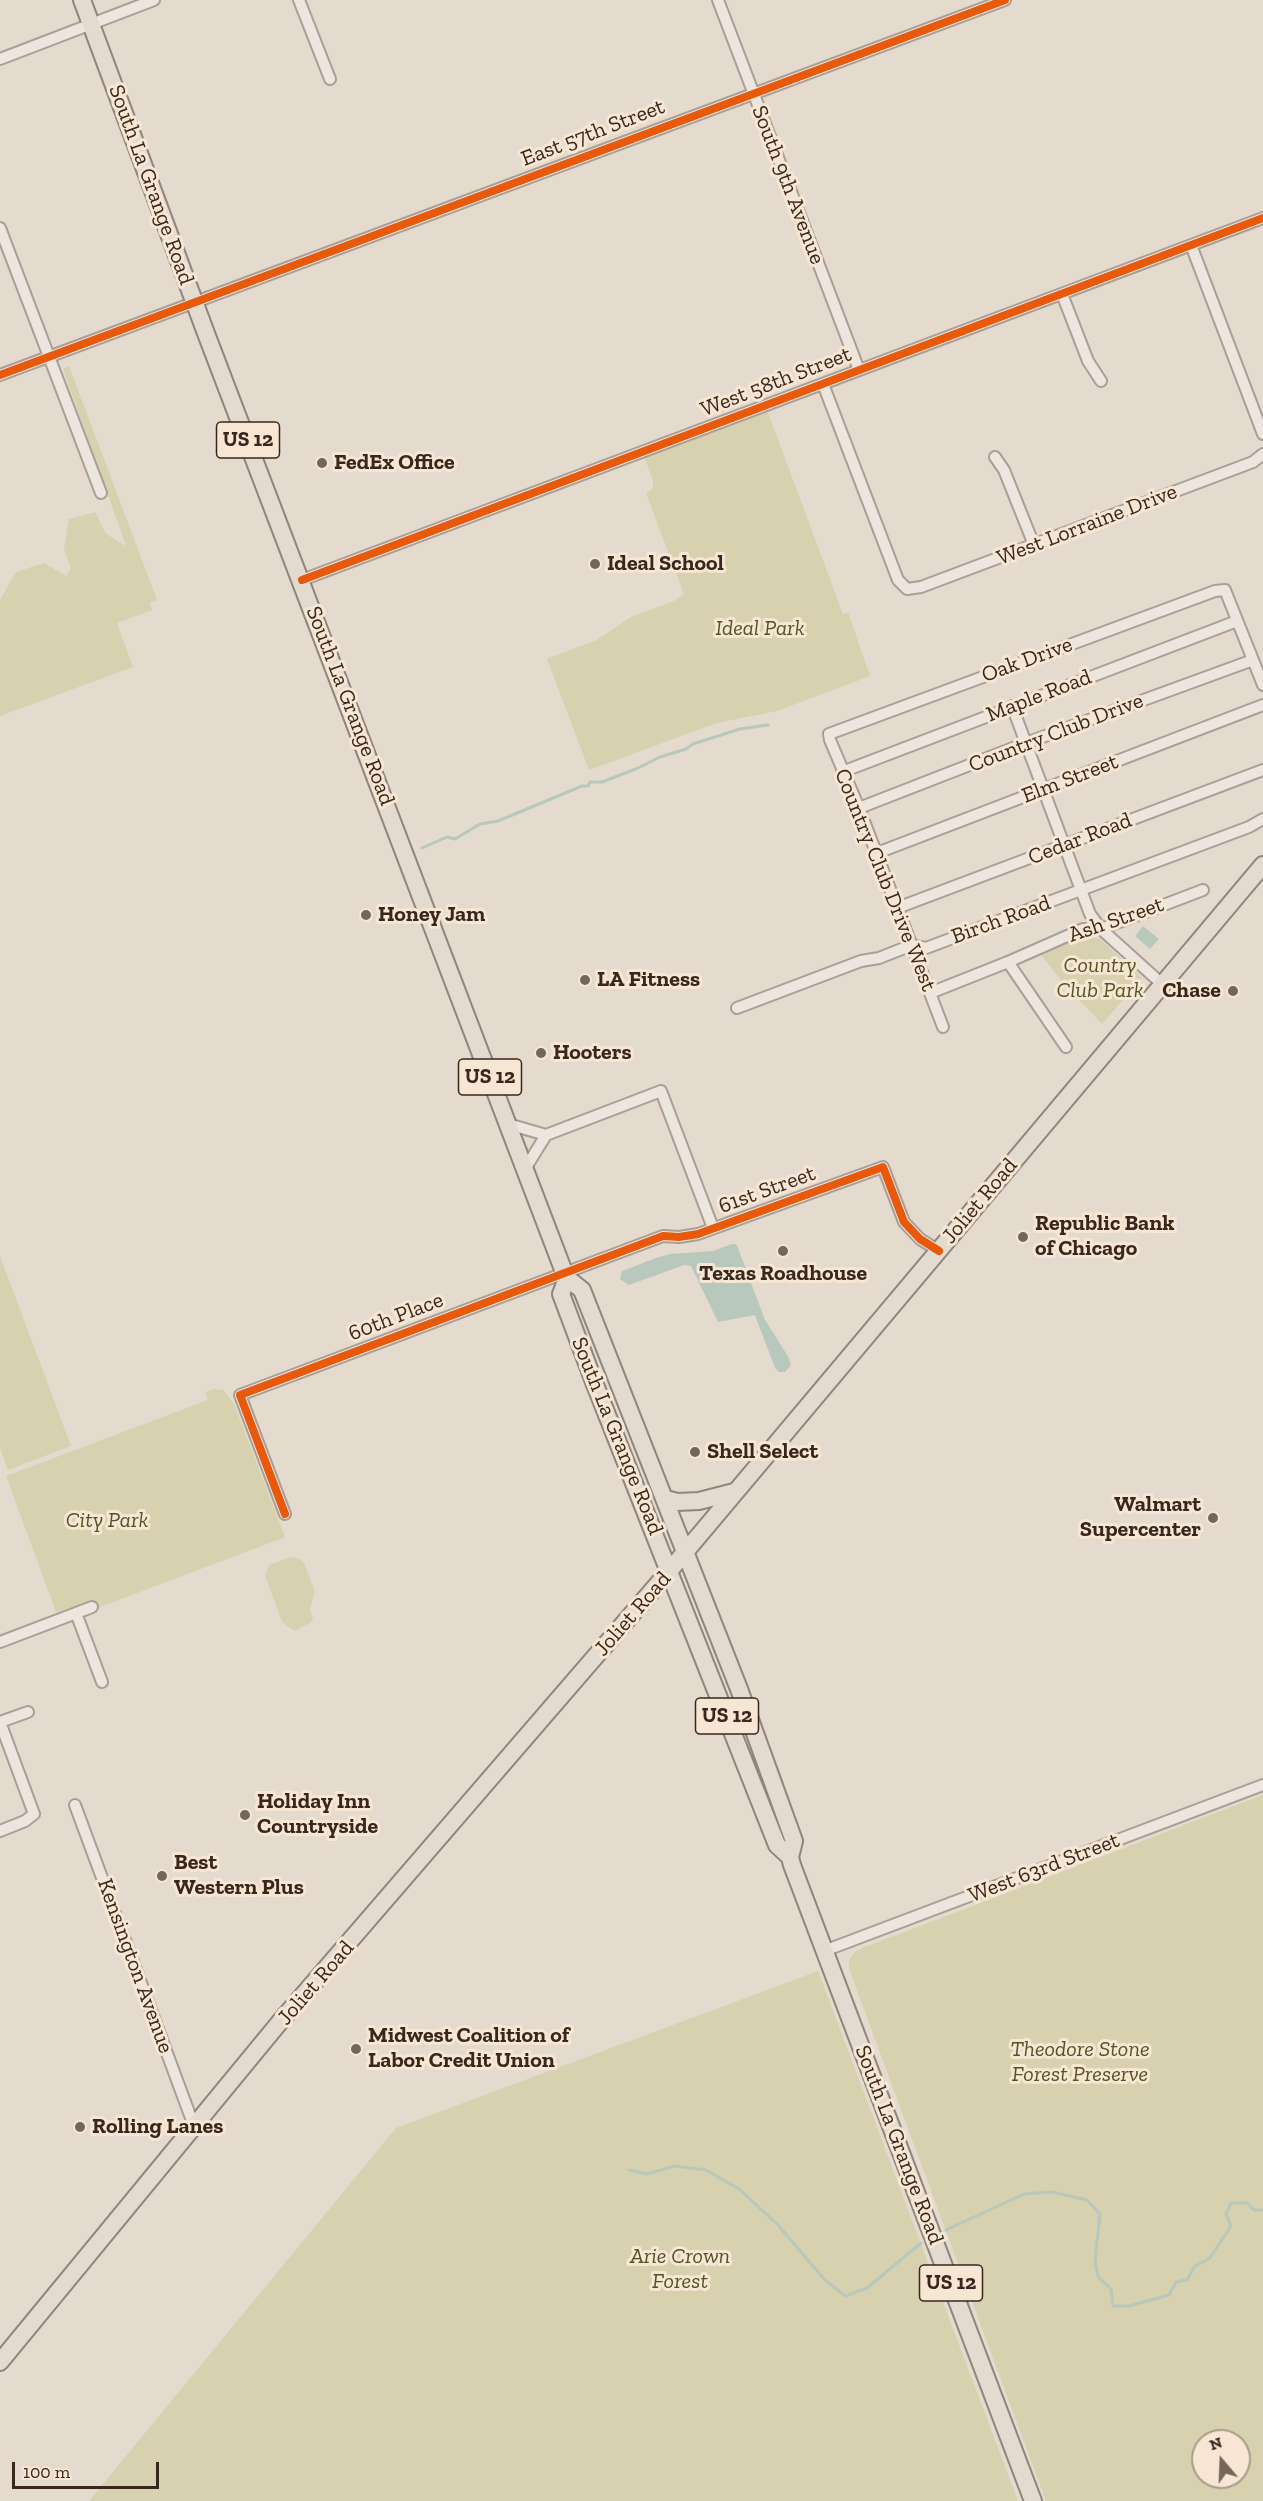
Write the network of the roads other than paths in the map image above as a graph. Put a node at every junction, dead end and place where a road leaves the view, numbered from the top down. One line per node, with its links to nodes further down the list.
1 (82, 0): 6 (main road, South La Grange Road / US 12)
2 (154, 0): 6 (street)
3 (299, 0): 8 (street)
4 (718, 0): 9 (street, South 9th Avenue)
5 (1005, 0): 9 (street, East 57th Street)
6 (91, 24): 7 (street); 14 (main road, South La Grange Road / US 12)
7 (0, 59)
8 (330, 79)
9 (753, 93): 14 (street, East 57th Street); 16 (street, South 9th Avenue)
10 (1263, 218): 12 (street, West 58th Street)
11 (0, 228): 15 (street)
12 (1191, 245): 13 (street, West 58th Street); 20 (street)
13 (1062, 294): 16 (street, West 58th Street); 18 (street)
14 (194, 302): 15 (street, East 57th Street); 25 (main road, South La Grange Road / US 12)
15 (49, 357): 17 (street, East 57th Street); 23 (street)
16 (859, 370): 19 (street, West 58th Street)
17 (0, 375)
18 (1101, 381)
19 (823, 384): 24 (street, West Lorraine Drive); 25 (street, West 58th Street)
20 (1263, 434)
21 (1263, 454): 24 (street, West Lorraine Drive)
22 (995, 457): 24 (street)
23 (101, 493)
24 (1034, 545)
25 (302, 580): 52 (main road, South La Grange Road / US 12)
26 (1237, 621): 27 (street); 30 (street, Maple Road); 31 (street, Oak Drive)
27 (1253, 660): 28 (street); 32 (street, Country Club Drive)
28 (1263, 686)
29 (1263, 705): 35 (street, Elm Street)
30 (1012, 706): 32 (street); 34 (street, Maple Road)
31 (829, 734): 34 (street, Country Club Drive West)
32 (1026, 743): 35 (street); 36 (street, Country Club Drive)
33 (1263, 770): 38 (street, Cedar Road)
34 (842, 772): 36 (street, Country Club Drive West)
35 (1043, 789): 38 (street); 39 (street, Elm Street)
36 (859, 808): 39 (street, Country Club Drive West)
37 (1263, 819): 41 (street, Birch Road)
38 (1064, 845): 41 (street); 43 (street, Cedar Road)
39 (877, 853): 43 (street, Country Club Drive West)
40 (1263, 865): 47 (main road, Joliet Road)
41 (1081, 890): 44 (street); 45 (street, Birch Road)
42 (1203, 890): 44 (street, Ash Street)
43 (897, 908): 45 (street, Country Club Drive West)
44 (1101, 929): 46 (street, Ash Street); 47 (street)
45 (912, 945): 48 (street, Country Club Drive West); 49 (street, Birch Road)
46 (1008, 962): 48 (street, Ash Street); 51 (street)
47 (1162, 984): 56 (main road, Joliet Road)
48 (930, 993): 50 (street, Country Club Drive West)
49 (737, 1008)
50 (943, 1027)
51 (1066, 1047)
52 (508, 1124): 53 (street); 54 (main road, South La Grange Road / US 12)
53 (546, 1135): 54 (street); 55 (street, 61st Street)
54 (525, 1169): 57 (main road, South La Grange Road / US 12)
55 (713, 1228): 56 (street, 61st Street); 57 (street, 61st Street)
56 (939, 1251): 58 (main road, Joliet Road)
57 (566, 1275): 59 (main road, South La Grange Road / US 12); 60 (street, 60th Place); 62 (main road, South La Grange Road / US 12)
58 (734, 1492): 59 (main road); 61 (main road, Joliet Road)
59 (666, 1499): 61 (main road, South La Grange Road / US 12)
60 (285, 1514)
61 (685, 1552): 62 (main road, Joliet Road); 72 (main road, South La Grange Road / US 12)
62 (670, 1570): 72 (main road, South La Grange Road / US 12); 74 (main road, Joliet Road)
63 (92, 1607): 64 (street)
64 (76, 1613): 65 (street); 66 (street)
65 (0, 1642)
66 (102, 1682)
67 (28, 1712): 68 (street)
68 (0, 1722): 71 (street)
69 (1263, 1785): 73 (street, West 63rd Street)
70 (75, 1805): 74 (street, Kensington Avenue)
71 (0, 1831)
72 (790, 1857): 73 (main road, South La Grange Road / US 12)
73 (824, 1951): 76 (main road, South La Grange Road / US 12)
74 (194, 2126): 75 (main road, Joliet Road)
75 (0, 2362)
76 (1033, 2501)

